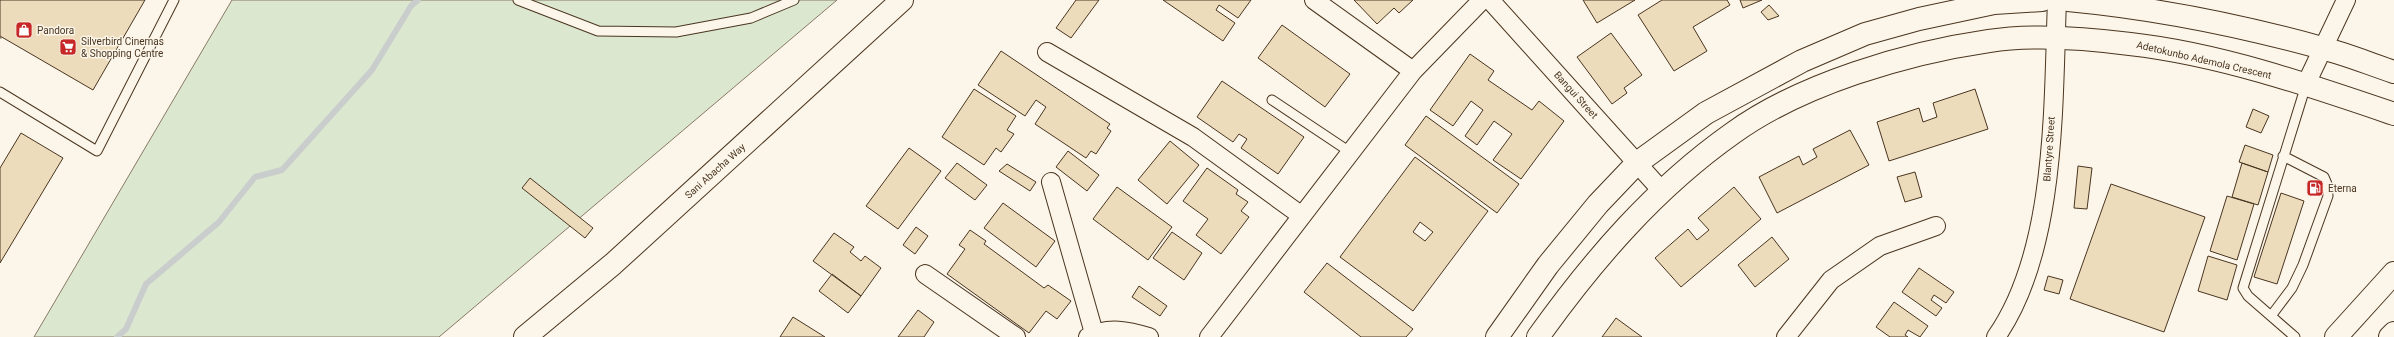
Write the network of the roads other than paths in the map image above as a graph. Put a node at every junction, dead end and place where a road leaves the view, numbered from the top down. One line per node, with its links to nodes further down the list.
1 (174, 0): 18 (lane)
2 (518, 0): 3 (lane)
3 (794, 0)
4 (902, 0): 33 (main road, Sani Abacha Way)
5 (1314, 0): 15 (street)
6 (1482, 0): 15 (street)
7 (1490, 0): 23 (street, Bangui Street)
8 (2042, 0): 23 (main road)
9 (2057, 0): 12 (street, Blantyre Street)
10 (2068, 0): 13 (main road)
11 (2346, 0): 13 (street)
12 (2056, 38): 17 (main road, Adetokunbo Ademola Crescent); 25 (main road, Adetokunbo Ademola Crescent); 40 (street, Blantyre Street)
13 (2323, 48): 16 (main road); 17 (street)
14 (1047, 52): 26 (street)
15 (1413, 71): 21 (street)
16 (2394, 72)
17 (2306, 84): 20 (main road, Adetokunbo Ademola Crescent); 22 (lane)
18 (0, 92)
19 (1272, 100): 21 (lane)
20 (2394, 114)
21 (1350, 152): 26 (street)
22 (2283, 156): 30 (lane); 30 (lane)
23 (1637, 163): 25 (street, Bangui Street); 37 (main road)
24 (1051, 182): 32 (street)
25 (1662, 191): 38 (main road, Adetokunbo Ademola Crescent)
26 (1302, 216): 36 (street)
27 (1936, 226): 39 (street)
28 (2394, 273): 42 (main road)
29 (924, 274): 34 (street)
30 (2271, 316): 41 (lane)
31 (2394, 333): 43 (main road)
32 (1091, 335): 35 (street)
33 (525, 337)
34 (1016, 337)
35 (1149, 337)
36 (1209, 337)
37 (1497, 337)
38 (1538, 337)
39 (1786, 337)
40 (1996, 337)
41 (2295, 337)
42 (2336, 337)
43 (2390, 337)

